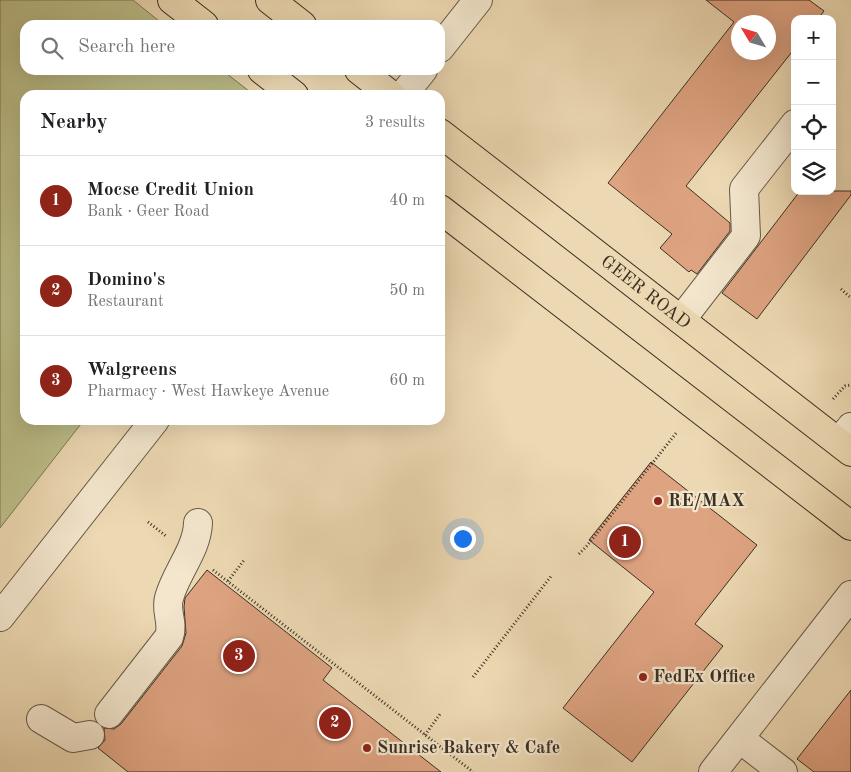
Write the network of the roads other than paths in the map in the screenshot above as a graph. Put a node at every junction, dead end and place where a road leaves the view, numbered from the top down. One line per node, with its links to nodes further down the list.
1 (172, 0): 4 (main road)
2 (270, 0): 5 (main road)
3 (478, 0): 6 (street)
4 (198, 20)
5 (296, 20)
6 (445, 42)
7 (268, 75): 10 (main road)
8 (365, 75): 11 (main road)
9 (419, 75): 12 (street)
10 (288, 90)
11 (384, 90)
12 (407, 90)
13 (791, 129): 16 (street)
14 (445, 137): 16 (main road, GEER ROAD)
15 (445, 213): 20 (main road)
16 (681, 320): 18 (main road, GEER ROAD)
17 (150, 425): 22 (street)
18 (847, 441)
19 (198, 522): 23 (street)
20 (851, 526)
21 (851, 595): 26 (street)
22 (0, 617)
23 (109, 714)
24 (41, 719): 25 (street)
25 (90, 735)
26 (740, 739): 27 (street); 28 (street)
27 (713, 772)
28 (783, 772)

